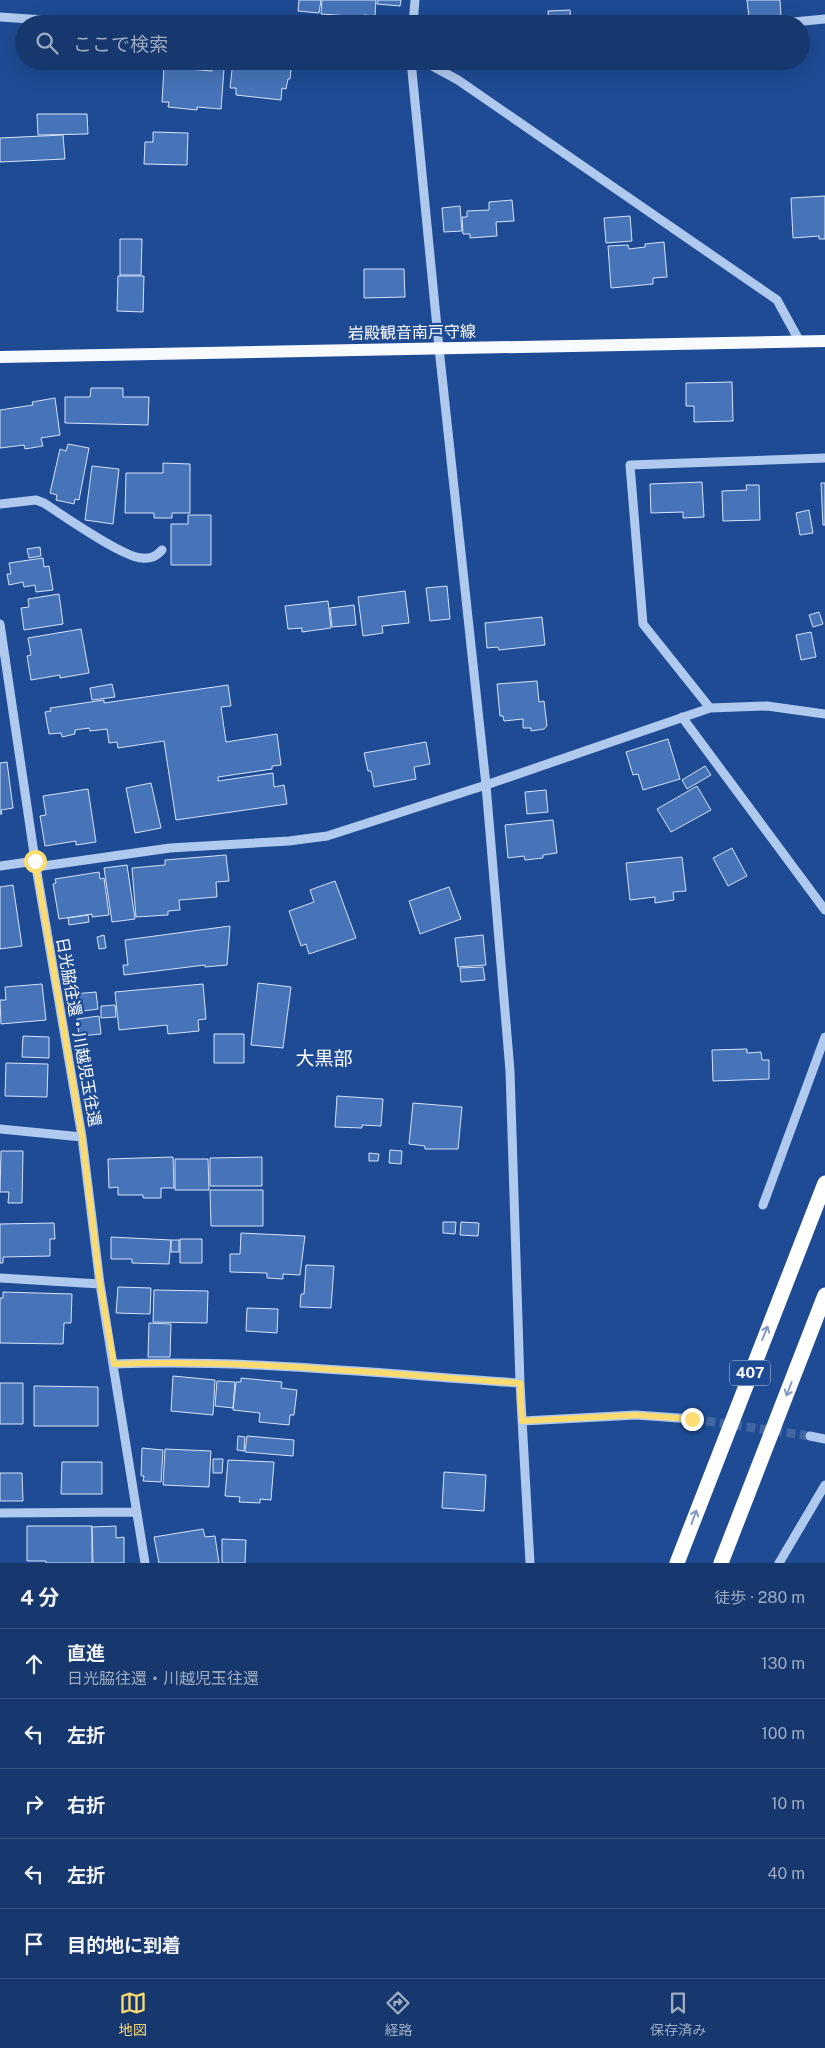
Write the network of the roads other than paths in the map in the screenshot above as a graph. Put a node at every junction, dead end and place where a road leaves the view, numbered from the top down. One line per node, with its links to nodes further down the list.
1 (416, 0): 2 (street)
2 (414, 15)
3 (0, 18): 4 (street)
4 (15, 19)
5 (825, 19): 6 (street)
6 (810, 20)
7 (412, 70): 11 (street)
8 (440, 70): 10 (street)
9 (825, 341): 10 (main road, 岩殿観音南戸守線)
10 (800, 342): 11 (main road, 岩殿観音南戸守線)
11 (439, 348): 12 (main road, 岩殿観音南戸守線); 20 (street)
12 (0, 357)
13 (825, 458): 17 (street)
14 (0, 504): 15 (street)
15 (162, 550)
16 (0, 627): 21 (street, 日光脇往還・川越児玉往還)
17 (710, 708): 18 (street); 19 (street)
18 (825, 714)
19 (682, 717): 20 (street); 23 (street)
20 (486, 785): 21 (street); 33 (street)
21 (35, 864): 22 (street); 26 (street, 日光脇往還・川越児玉往還)
22 (0, 866)
23 (825, 910)
24 (825, 1037): 28 (street)
25 (0, 1129): 26 (street)
26 (82, 1136): 30 (street, 日光脇往還・川越児玉往還)
27 (825, 1184): 43 (highway, 407, one-way to 27)
28 (763, 1205)
29 (0, 1278): 30 (street)
30 (100, 1284): 32 (street, 日光脇往還・川越児玉往還)
31 (825, 1295): 44 (highway, 407, one-way to 44)
32 (114, 1364): 33 (street); 40 (street, 日光脇往還・川越児玉往還)
33 (520, 1383): 35 (street)
34 (692, 1419): 35 (street)
35 (522, 1421): 42 (street)
36 (810, 1436): 37 (street)
37 (825, 1439)
38 (825, 1485): 45 (street)
39 (0, 1512): 40 (street)
40 (136, 1512): 41 (street, 日光脇往還・川越児玉往還)
41 (145, 1563)
42 (530, 1563)
43 (677, 1563)
44 (721, 1563)
45 (778, 1563)

